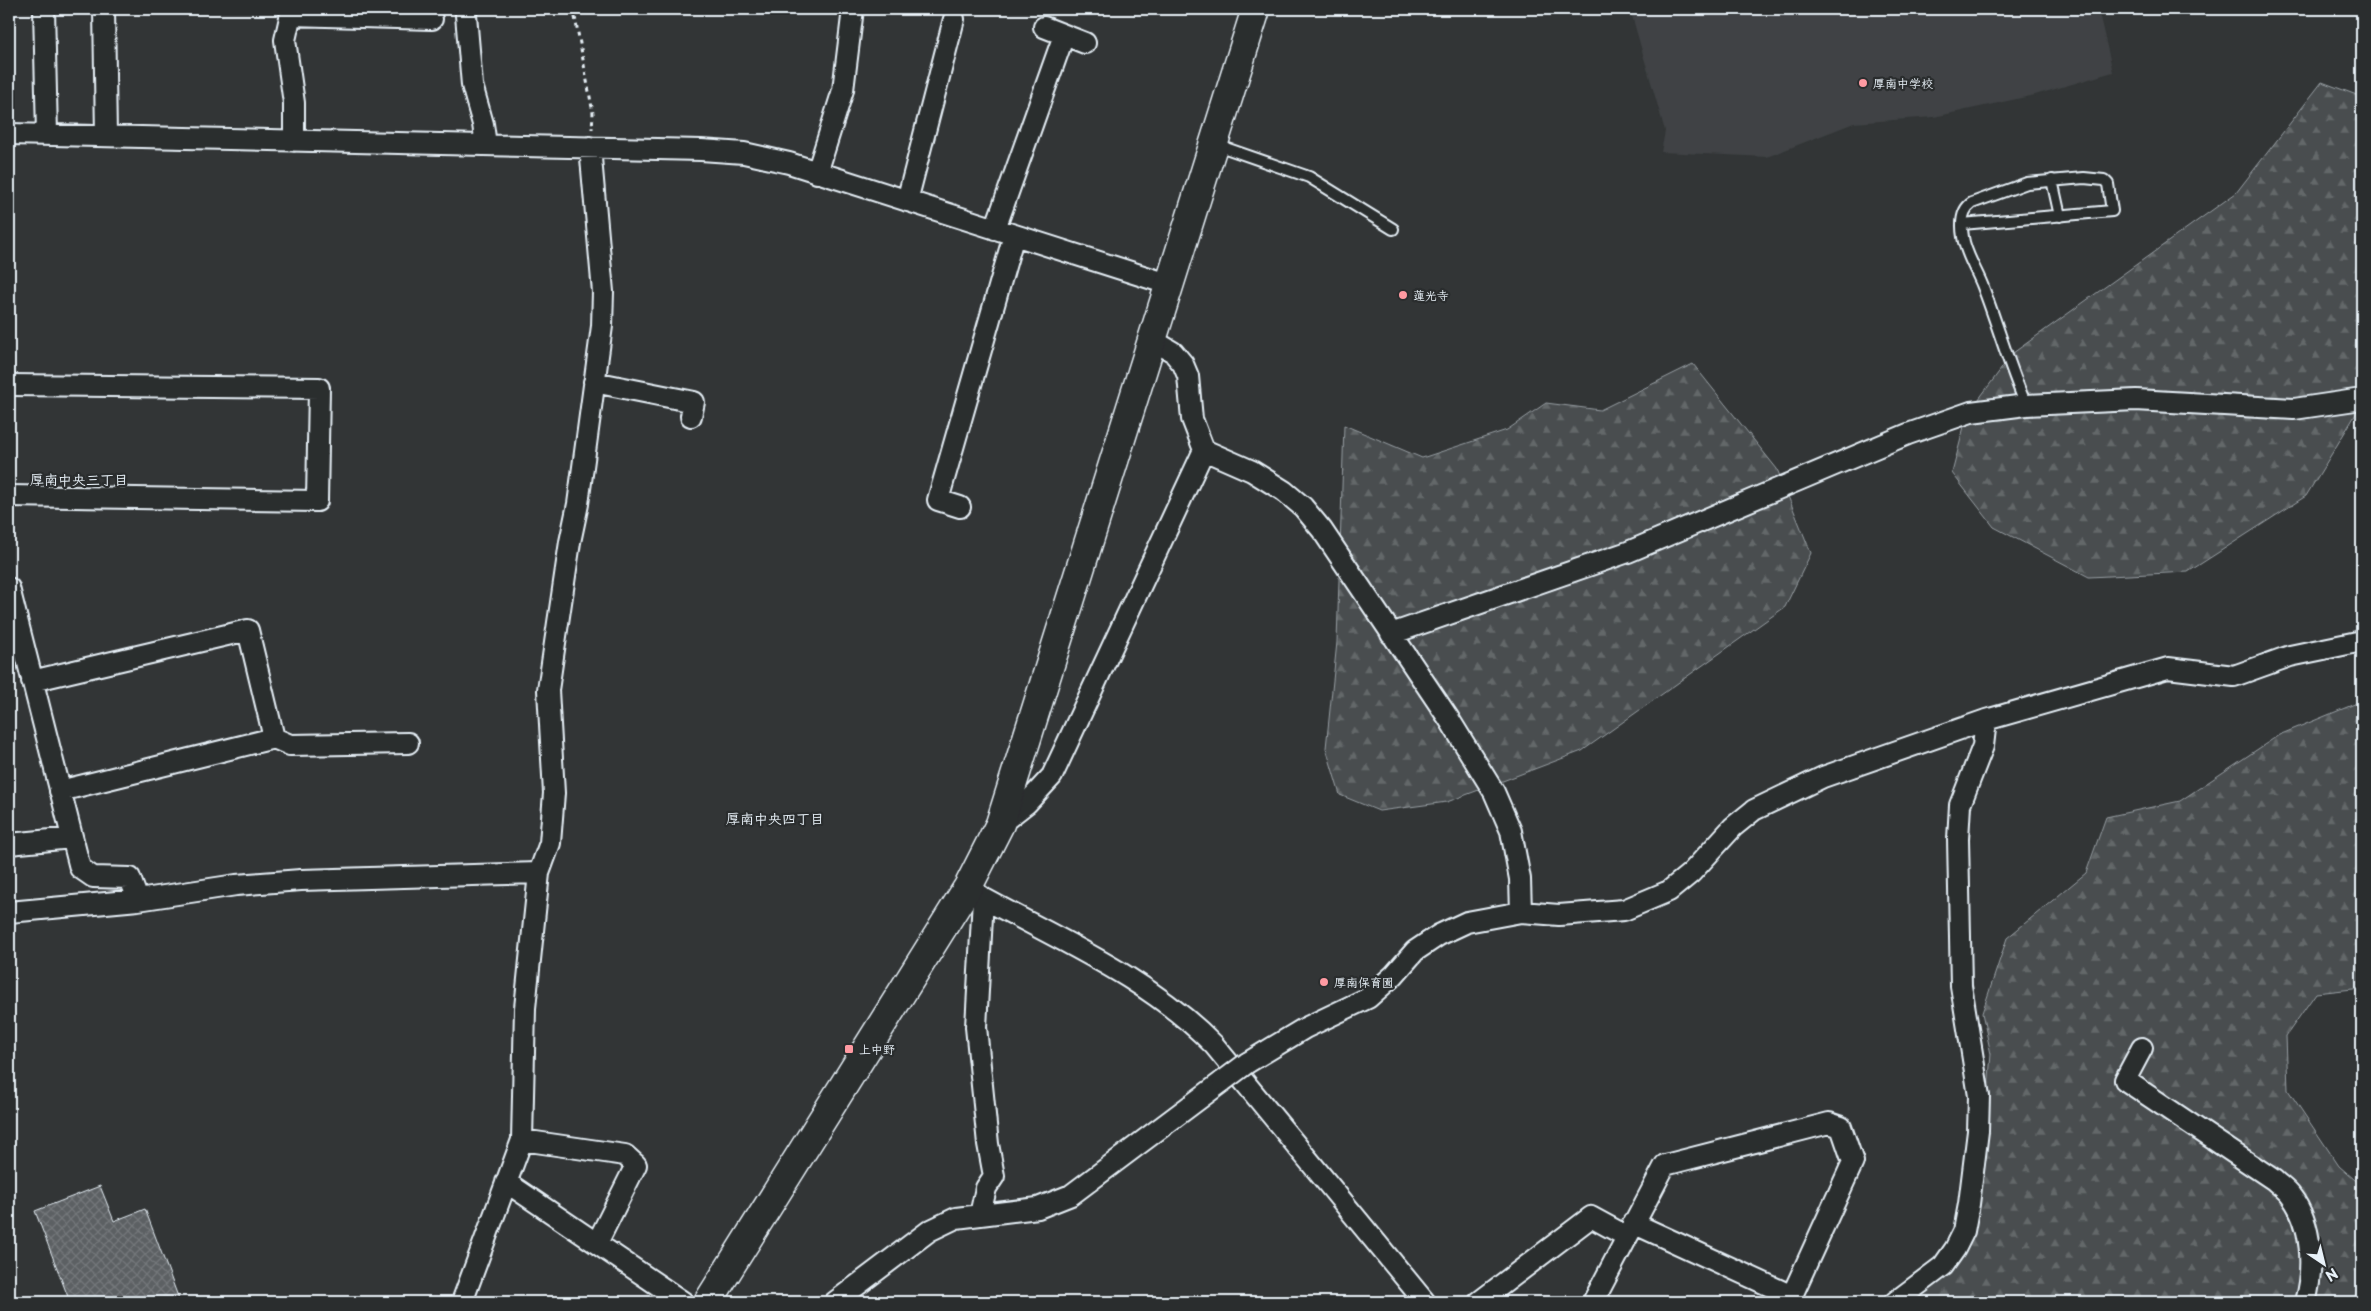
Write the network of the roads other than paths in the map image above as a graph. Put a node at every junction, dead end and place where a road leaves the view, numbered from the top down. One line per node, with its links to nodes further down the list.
1 (44, 9): 13 (street)
2 (104, 9): 14 (street)
3 (467, 9): 17 (street)
4 (853, 9): 19 (street)
5 (1256, 9): 16 (street)
6 (292, 12): 7 (street); 15 (street)
7 (432, 19)
8 (954, 19): 21 (street)
9 (1044, 28): 10 (street)
10 (1064, 35): 11 (street); 24 (street)
11 (1085, 43)
12 (9, 134): 13 (street)
13 (47, 134): 14 (street)
14 (106, 136): 15 (street)
15 (294, 140): 17 (street)
16 (1213, 143): 25 (lane); 27 (street)
17 (486, 145): 18 (street)
18 (590, 148): 19 (street); 29 (street)
19 (817, 173): 21 (street)
20 (2052, 180): 22 (lane); 22 (lane); 23 (lane)
21 (907, 201): 24 (street)
22 (2060, 216): 23 (lane)
23 (1962, 224): 32 (lane)
24 (995, 229): 26 (street)
25 (1392, 229)
26 (1014, 235): 27 (street); 36 (street)
27 (1168, 284): 28 (street)
28 (1151, 339): 34 (street); 45 (street)
29 (594, 382): 33 (street); 48 (street)
30 (9, 385): 35 (street)
31 (2362, 399): 32 (street)
32 (2026, 405): 38 (street)
33 (691, 416)
34 (1204, 450): 38 (street); 45 (street)
35 (9, 496)
36 (960, 508)
37 (9, 588): 40 (street)
38 (1391, 634): 52 (street)
39 (2362, 641): 41 (street)
40 (32, 681): 42 (street); 44 (street)
41 (1986, 720): 52 (street); 67 (street)
42 (274, 738): 43 (street); 44 (street)
43 (408, 743)
44 (60, 791): 46 (street)
45 (1000, 824): 49 (street)
46 (72, 838): 47 (street); 50 (street)
47 (9, 844)
48 (539, 873): 50 (street); 54 (street)
49 (976, 892): 56 (street); 62 (street); 64 (street)
50 (138, 900): 51 (street)
51 (9, 912)
52 (1521, 912): 56 (street, bridge)
53 (2142, 1048): 68 (street)
54 (522, 1140): 55 (street); 58 (street)
55 (506, 1182): 58 (street); 60 (street)
56 (980, 1215): 63 (street)
57 (1630, 1229): 59 (street); 59 (street); 65 (street); 66 (street)
58 (597, 1243): 61 (street)
59 (1790, 1299)
60 (462, 1302)
61 (683, 1302)
62 (708, 1302)
63 (835, 1302)
64 (1424, 1302)
65 (1479, 1302)
66 (1593, 1302)
67 (1896, 1302)
68 (2306, 1302)

